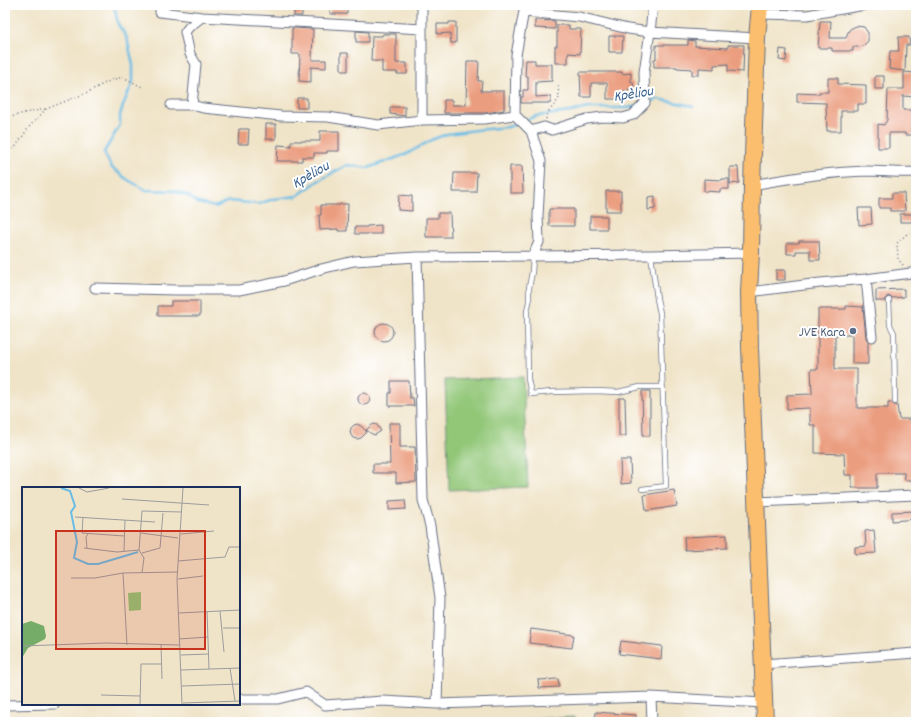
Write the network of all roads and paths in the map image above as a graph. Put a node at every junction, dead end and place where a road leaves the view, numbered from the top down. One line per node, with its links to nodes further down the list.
1 (160, 5): 7 (street)
2 (422, 5): 8 (street)
3 (653, 5): 9 (street)
4 (865, 5): 6 (street)
5 (525, 8): 9 (street); 16 (street)
6 (760, 10): 10 (highway)
7 (202, 17): 8 (street); 14 (street)
8 (422, 29): 18 (street)
9 (650, 32): 10 (street); 19 (street)
10 (757, 38): 23 (highway)
11 (558, 84): 19 (path)
12 (142, 87): 15 (path)
13 (171, 105): 14 (street)
14 (192, 105): 18 (street)
15 (46, 109): 17 (path); 21 (path)
16 (516, 116): 18 (street); 20 (street)
17 (5, 118)
18 (422, 120)
19 (544, 127): 20 (street)
20 (529, 129): 27 (street)
21 (5, 151)
22 (916, 172): 23 (street)
23 (752, 184): 25 (highway)
24 (916, 230): 29 (path)
25 (751, 253): 26 (street); 32 (highway)
26 (651, 255): 27 (street); 35 (lane)
27 (533, 256): 28 (street); 35 (lane)
28 (417, 257): 31 (street); 45 (street)
29 (911, 274): 30 (street)
30 (866, 279): 32 (street); 34 (street)
31 (95, 288)
32 (749, 292): 39 (highway)
33 (889, 300): 36 (lane)
34 (872, 337)
35 (662, 387): 37 (lane)
36 (896, 402)
37 (642, 489)
38 (916, 495): 39 (street)
39 (757, 502): 41 (highway)
40 (916, 653): 41 (street)
41 (763, 664): 44 (highway)
42 (651, 697): 44 (street); 45 (street); 48 (street)
43 (240, 699): 45 (street)
44 (764, 703): 49 (highway)
45 (437, 704)
46 (5, 705): 47 (street)
47 (22, 705)
48 (652, 722)
49 (765, 722)

